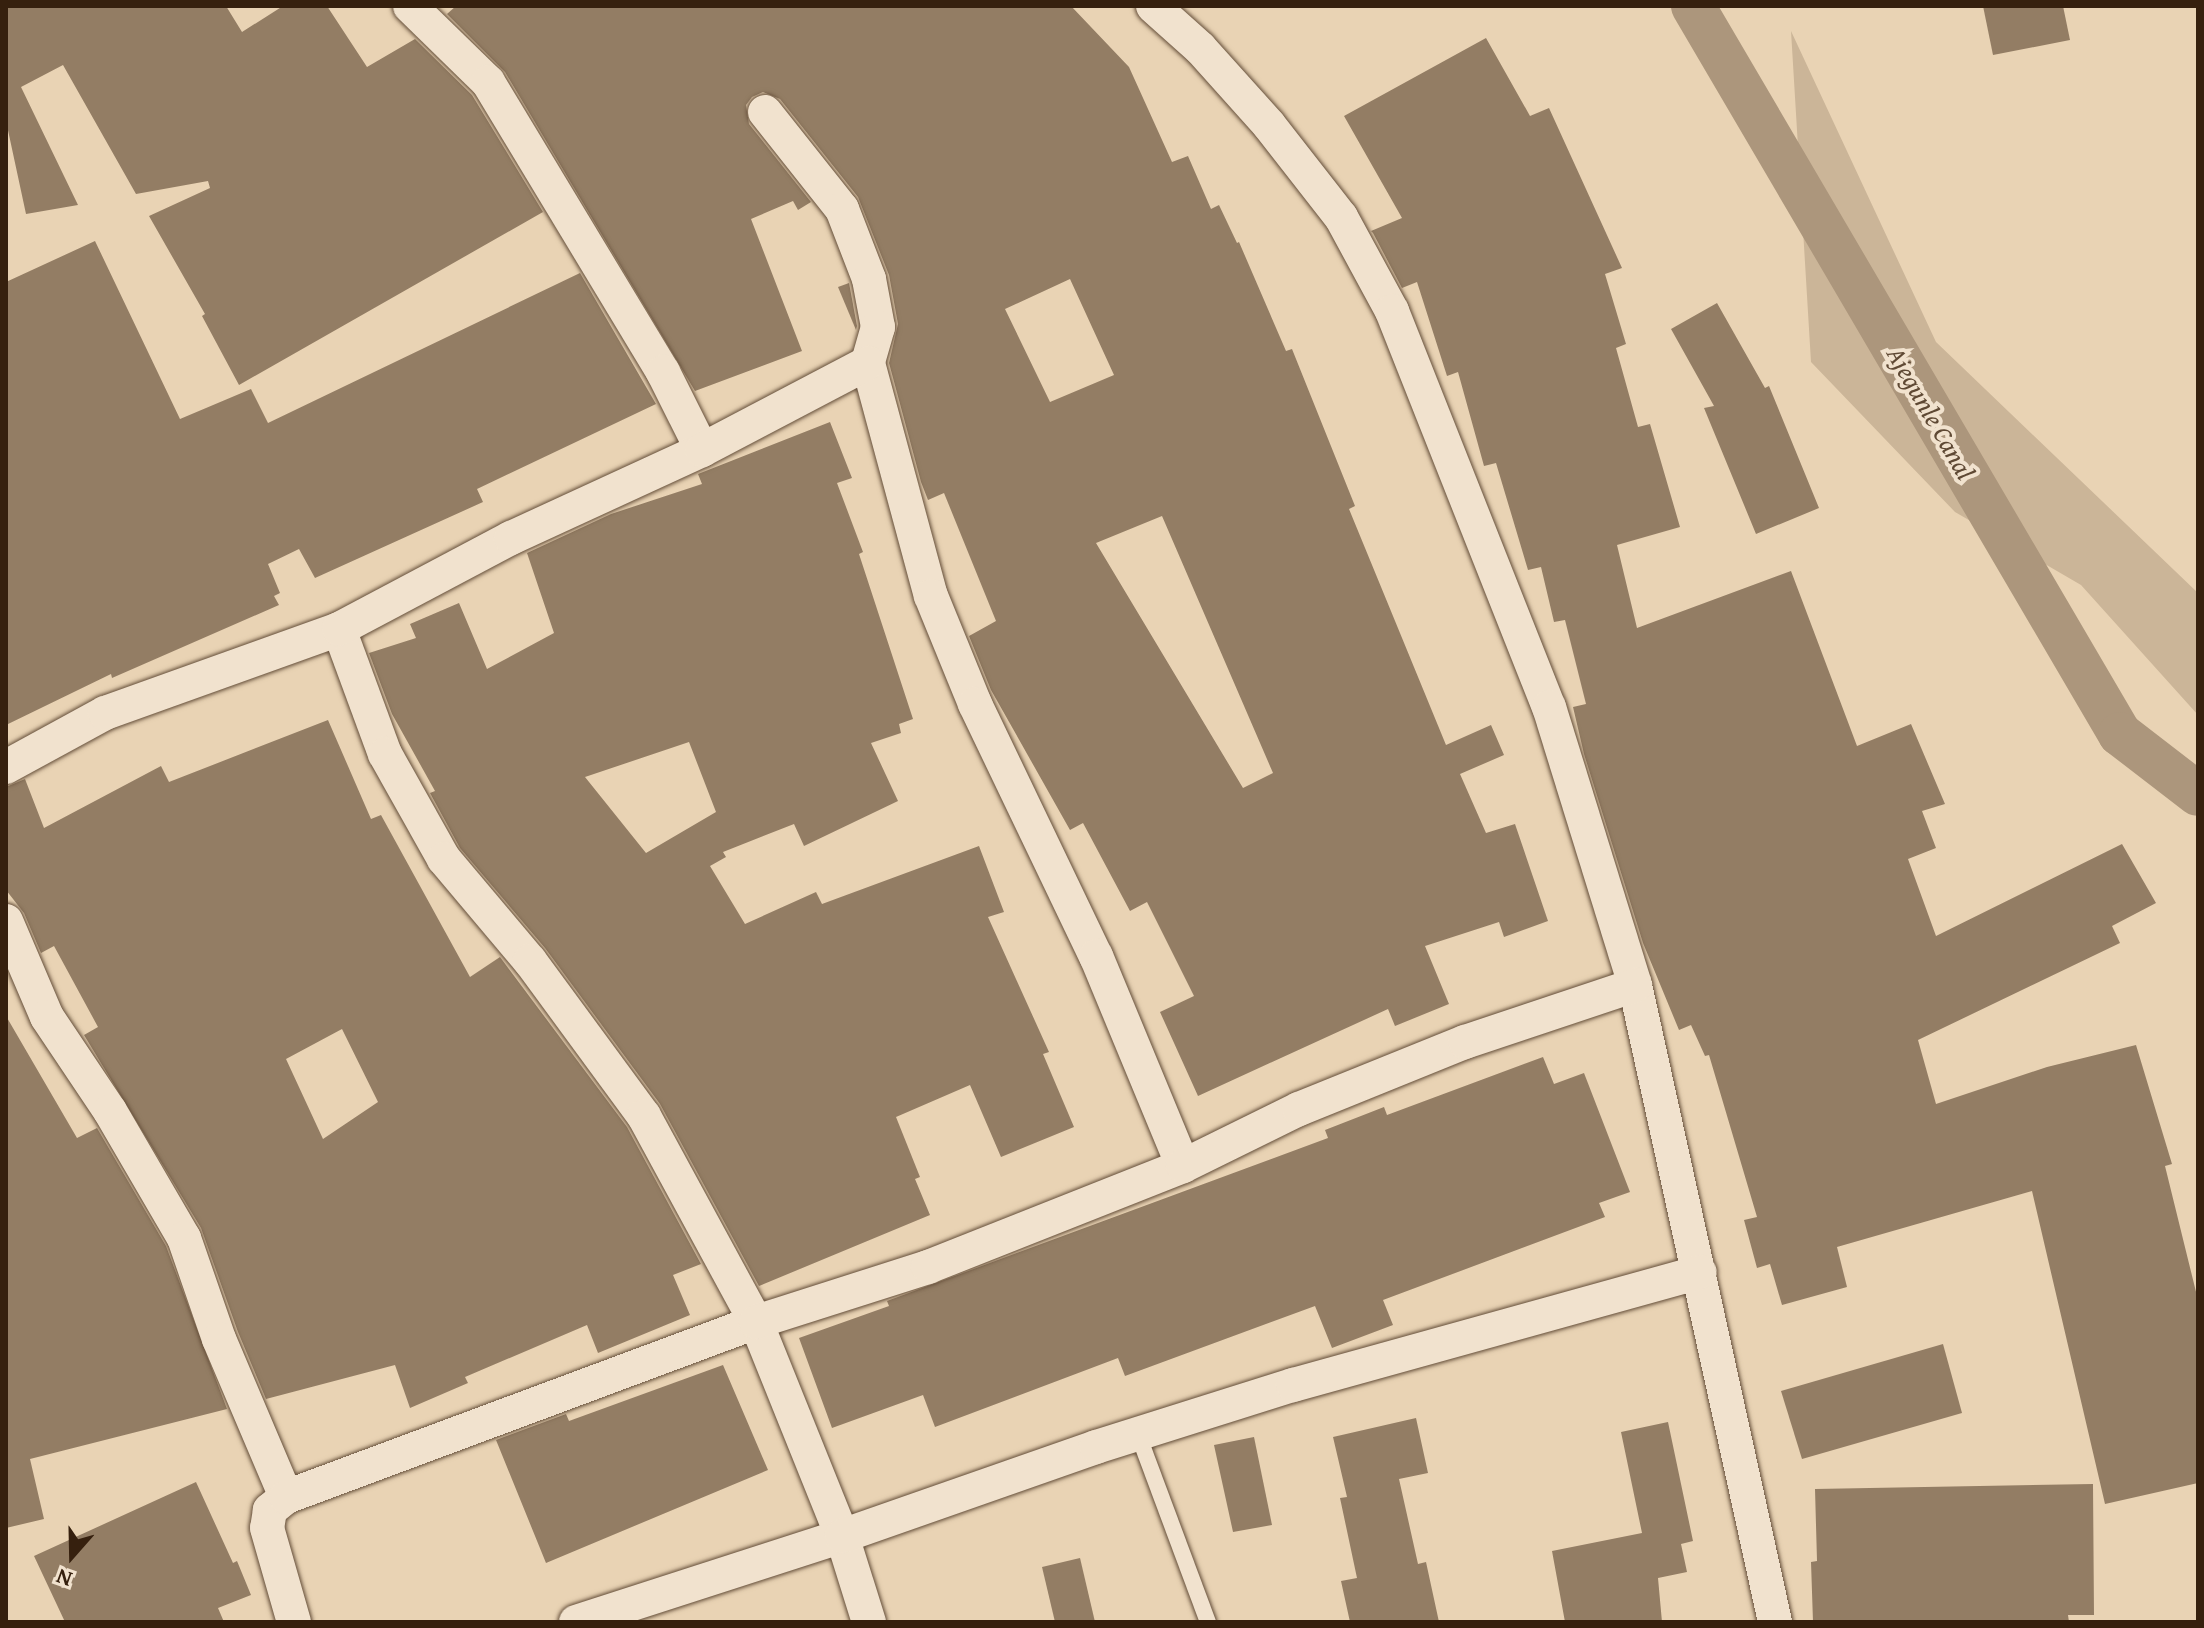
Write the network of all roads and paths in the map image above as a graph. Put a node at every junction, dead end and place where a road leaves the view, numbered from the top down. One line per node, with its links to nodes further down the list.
1 (410, 6): 5 (street)
2 (1153, 6): 9 (street)
3 (765, 112): 4 (street)
4 (868, 363): 5 (street); 10 (street)
5 (702, 450): 6 (street)
6 (339, 629): 7 (street); 12 (street)
7 (6, 767)
8 (6, 921): 14 (street)
9 (1635, 985): 10 (street); 11 (street)
10 (1183, 1166): 12 (street)
11 (1700, 1272): 13 (street); 20 (street)
12 (756, 1322): 14 (street); 15 (street)
13 (1138, 1434): 15 (street); 19 (lane)
14 (286, 1497): 16 (street)
15 (842, 1536): 17 (street); 18 (street)
16 (294, 1622)
17 (576, 1622)
18 (869, 1622)
19 (1208, 1622)
20 (1775, 1622)

